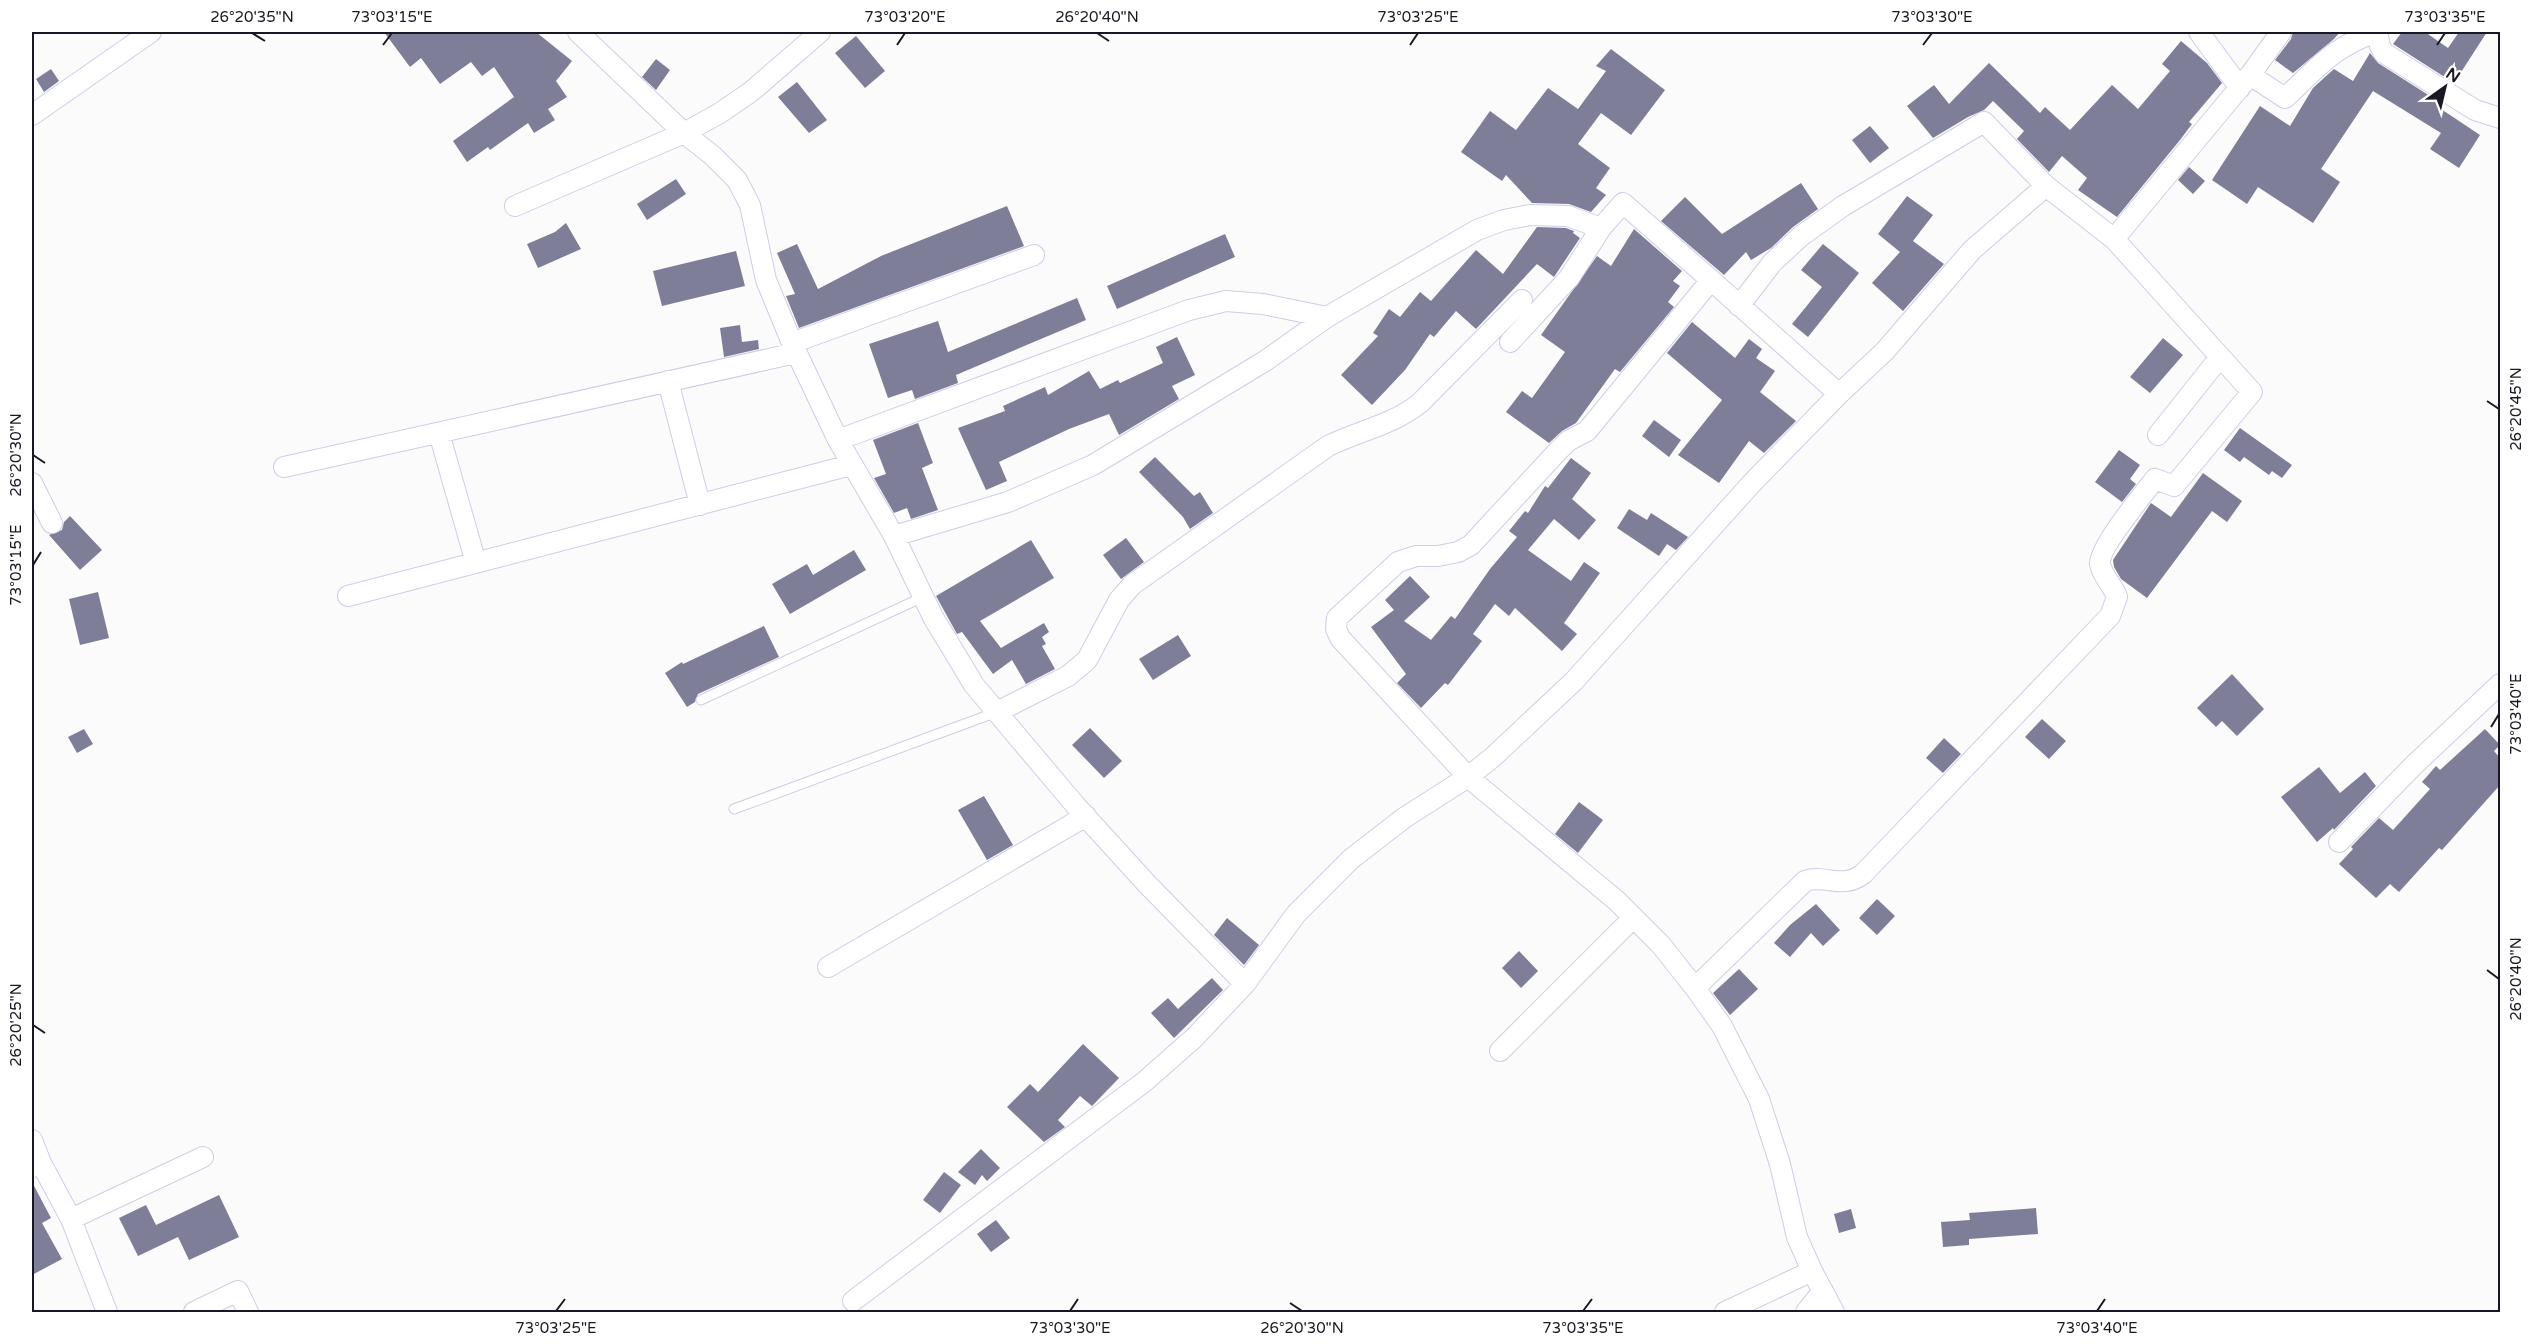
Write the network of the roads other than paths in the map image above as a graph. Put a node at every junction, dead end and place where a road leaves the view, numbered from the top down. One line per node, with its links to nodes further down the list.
1 (151, 32): 8 (street)
2 (578, 32): 10 (street)
3 (820, 32): 10 (street)
4 (2199, 32): 7 (street)
5 (2281, 32): 7 (street)
6 (2377, 32): 7 (street); 9 (street)
7 (2245, 81): 14 (street)
8 (32, 115)
9 (2500, 118)
10 (684, 133): 12 (street); 21 (street)
11 (2046, 186): 14 (street); 18 (street); 24 (street)
12 (515, 206)
13 (1601, 228): 16 (street); 19 (street); 20 (street)
14 (2114, 239): 22 (street)
15 (1034, 255): 21 (street)
16 (1711, 280): 18 (street); 40 (street)
17 (1522, 300): 39 (street)
18 (1739, 306): 24 (street)
19 (1327, 316): 27 (street); 33 (street)
20 (1510, 342)
21 (794, 348): 23 (street); 27 (street)
22 (2220, 357): 26 (street); 47 (street)
23 (668, 381): 25 (street); 31 (street)
24 (1839, 394): 40 (street)
25 (439, 433): 29 (street); 34 (street)
26 (2158, 435)
27 (838, 440): 28 (street)
28 (851, 465): 31 (street); 33 (street)
29 (284, 467)
30 (32, 483): 32 (street)
31 (700, 505): 34 (street)
32 (52, 523)
33 (894, 536): 36 (street)
34 (476, 563): 35 (street)
35 (348, 596)
36 (923, 597): 38 (lane); 39 (street)
37 (2500, 684): 43 (street)
38 (701, 700)
39 (996, 712): 41 (lane); 42 (street)
40 (1468, 777): 44 (street); 46 (street)
41 (735, 809)
42 (1086, 816): 45 (street); 46 (street)
43 (2339, 842)
44 (1633, 918): 47 (street); 48 (street)
45 (828, 967)
46 (1245, 984): 55 (street)
47 (1695, 988): 53 (street)
48 (1500, 1051)
49 (32, 1140): 51 (street)
50 (202, 1157): 52 (street)
51 (36, 1165): 52 (street)
52 (71, 1219): 56 (street)
53 (1812, 1271): 54 (street); 59 (street)
54 (1823, 1291): 60 (street); 61 (street)
55 (853, 1301)
56 (107, 1312)
57 (194, 1312): 58 (street)
58 (248, 1312)
59 (1725, 1312)
60 (1806, 1312)
61 (1834, 1312)

